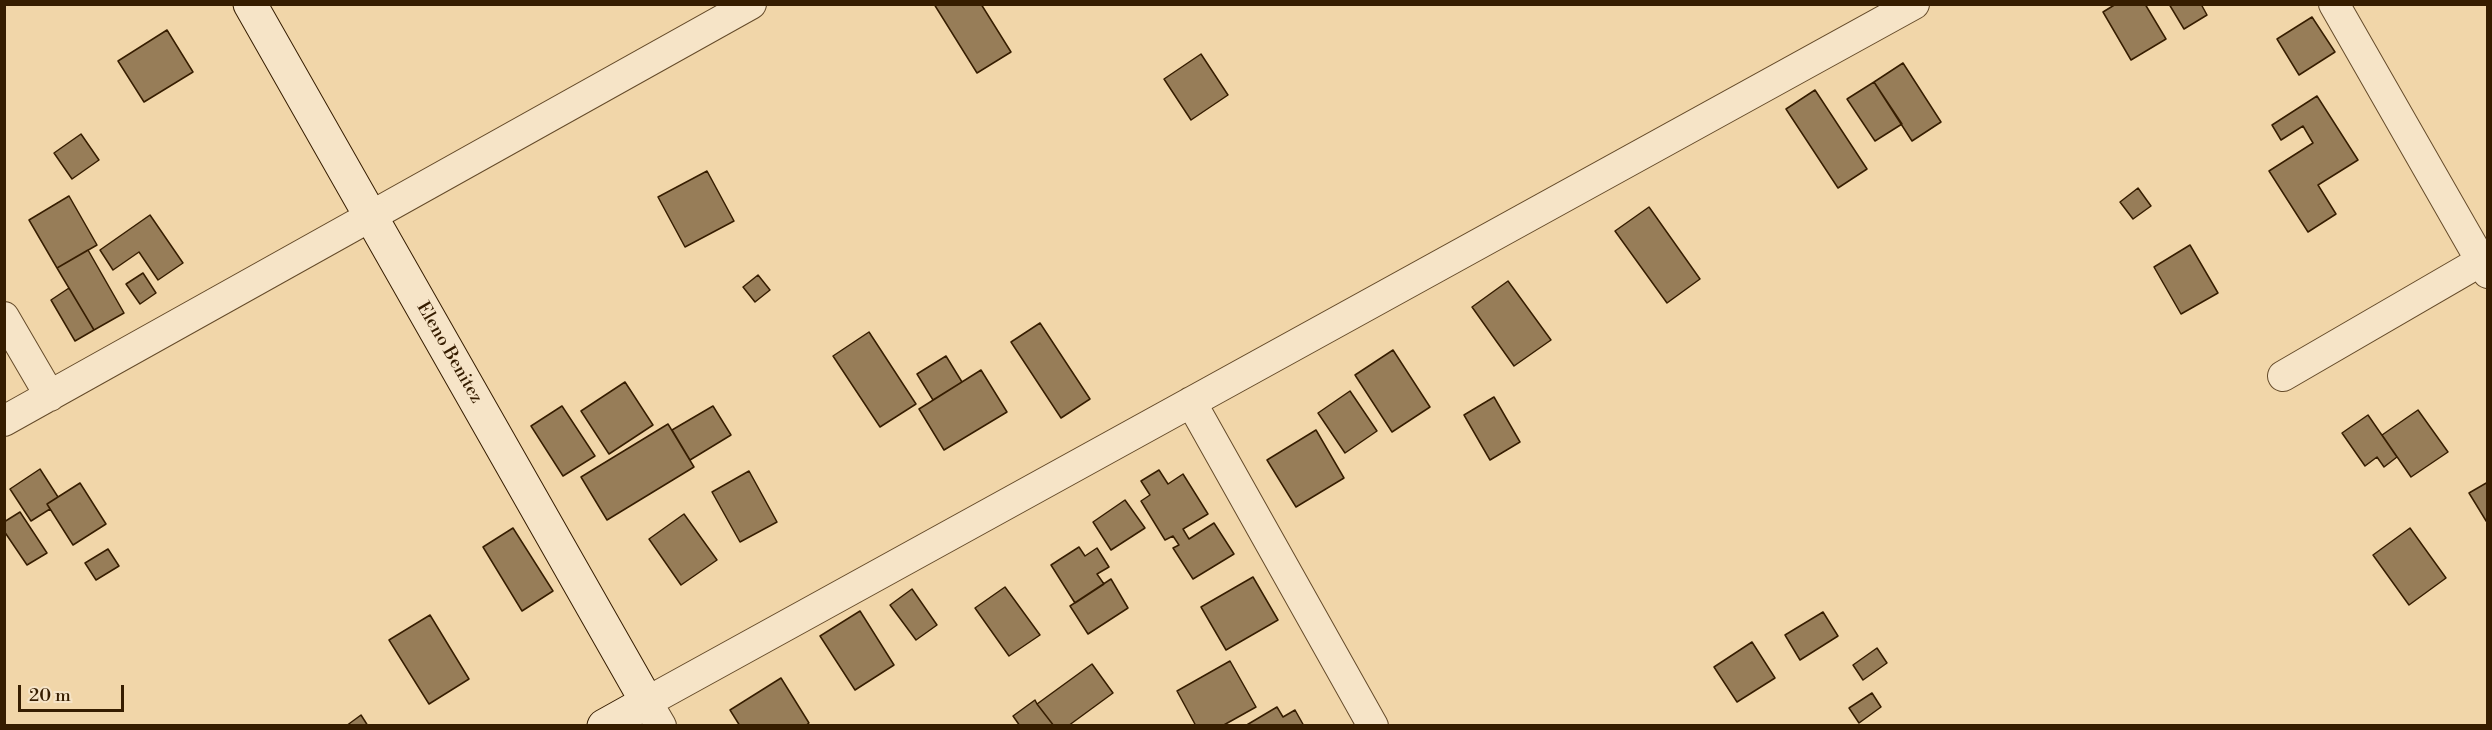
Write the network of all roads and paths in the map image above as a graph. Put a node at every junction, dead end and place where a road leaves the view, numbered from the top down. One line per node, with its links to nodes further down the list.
1 (250, 4): 5 (street, Eleno Benitez)
2 (751, 4): 5 (street)
3 (1914, 4): 10 (street)
4 (2334, 4): 6 (street)
5 (372, 218): 9 (street); 12 (street, Eleno Benitez)
6 (2485, 264): 8 (street)
7 (4, 316): 9 (street)
8 (2283, 376)
9 (50, 396): 11 (street)
10 (1191, 402): 12 (street); 14 (street)
11 (4, 421)
12 (654, 714): 13 (street)
13 (604, 726)
14 (1373, 726)

